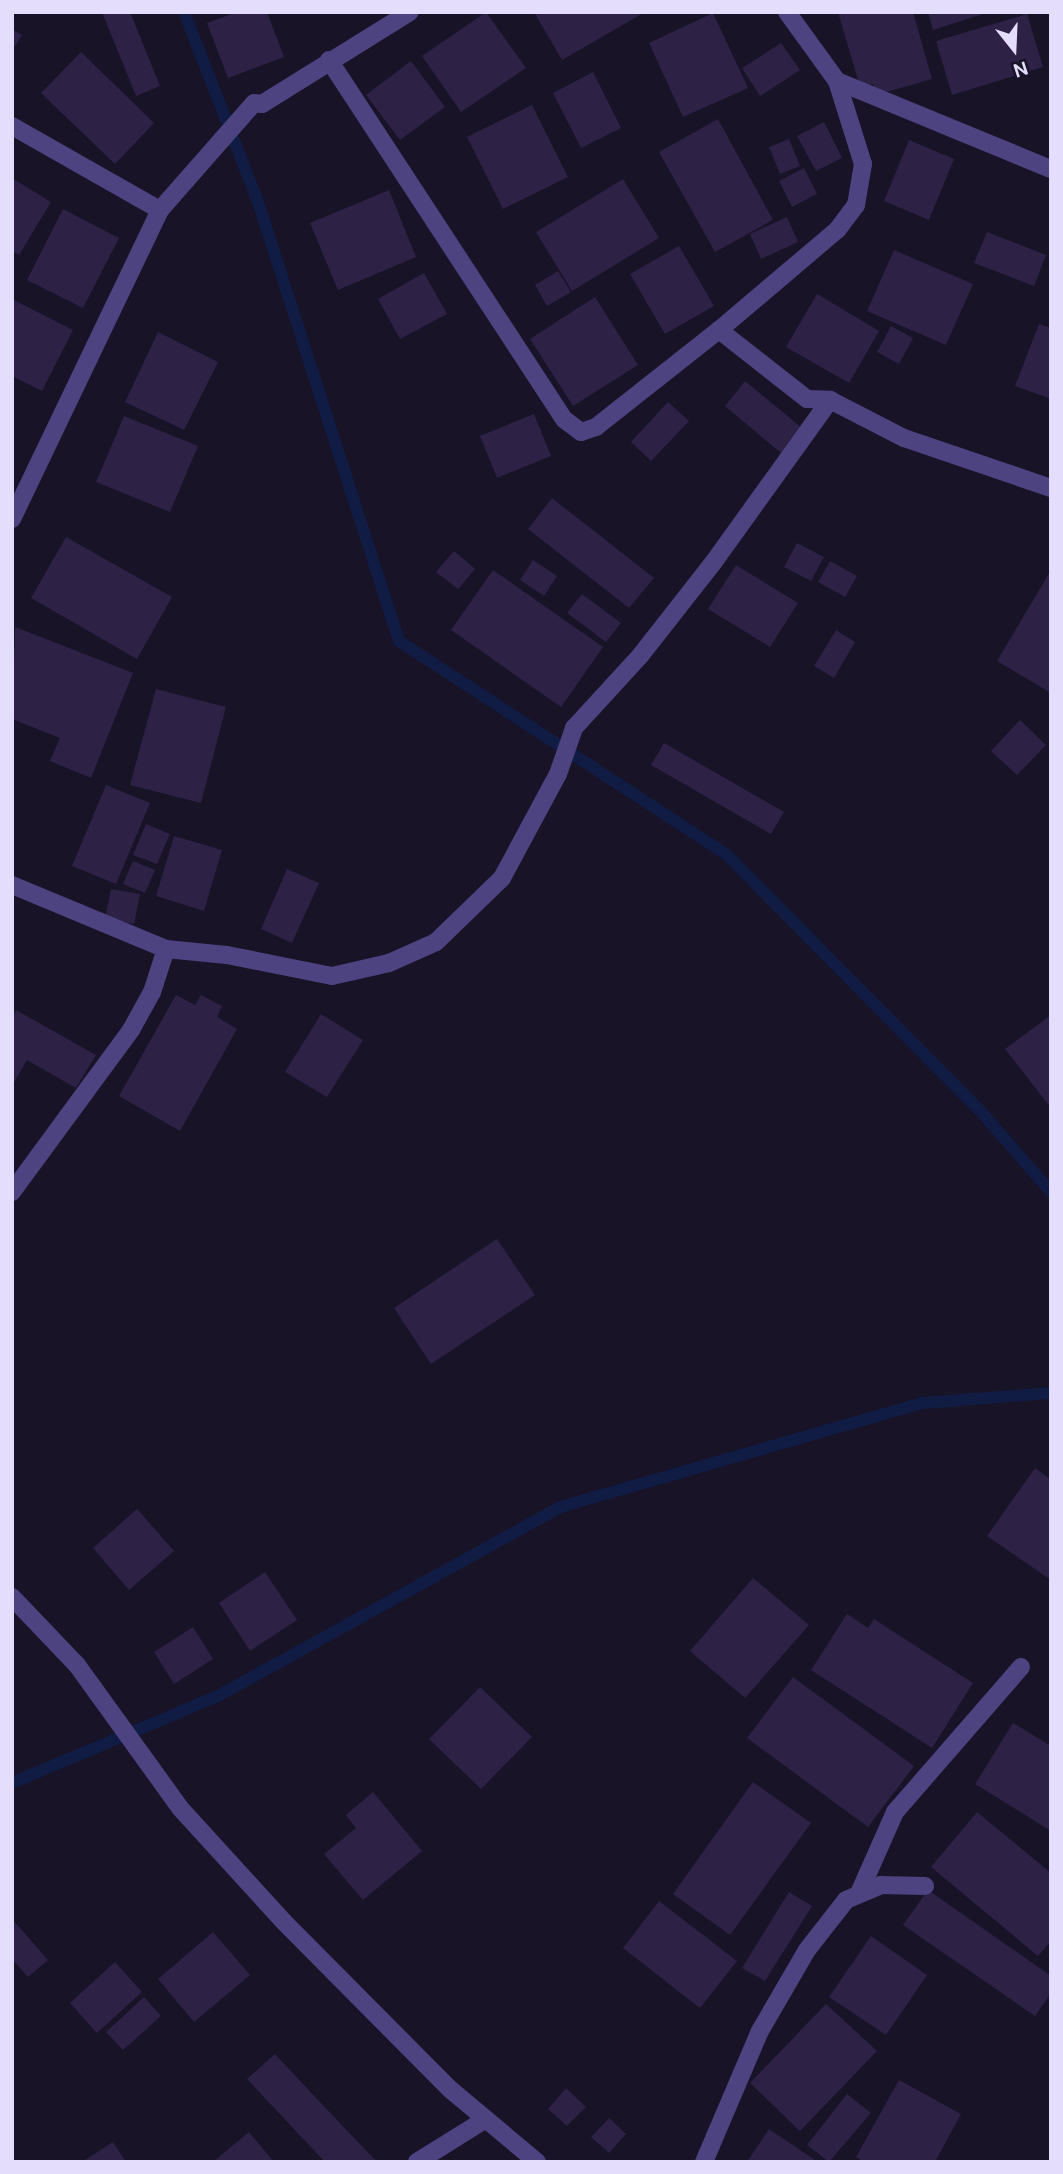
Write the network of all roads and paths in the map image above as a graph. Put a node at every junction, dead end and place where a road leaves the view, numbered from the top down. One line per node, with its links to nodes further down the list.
1 (410, 12): 3 (street)
2 (787, 12): 4 (street)
3 (329, 60): 7 (street); 8 (street)
4 (837, 81): 6 (street); 8 (street)
5 (12, 126): 7 (street)
6 (1051, 169)
7 (160, 210): 11 (street)
8 (719, 330): 9 (street)
9 (830, 400): 10 (street); 13 (street)
10 (1051, 488)
11 (12, 519)
12 (12, 885): 13 (street)
13 (166, 948): 14 (street)
14 (12, 1192)
15 (12, 1597): 19 (street)
16 (1021, 1667): 18 (street)
17 (925, 1886): 18 (street)
18 (860, 1891): 22 (street)
19 (486, 2119): 20 (street); 21 (street)
20 (416, 2162)
21 (537, 2162)
22 (704, 2162)

